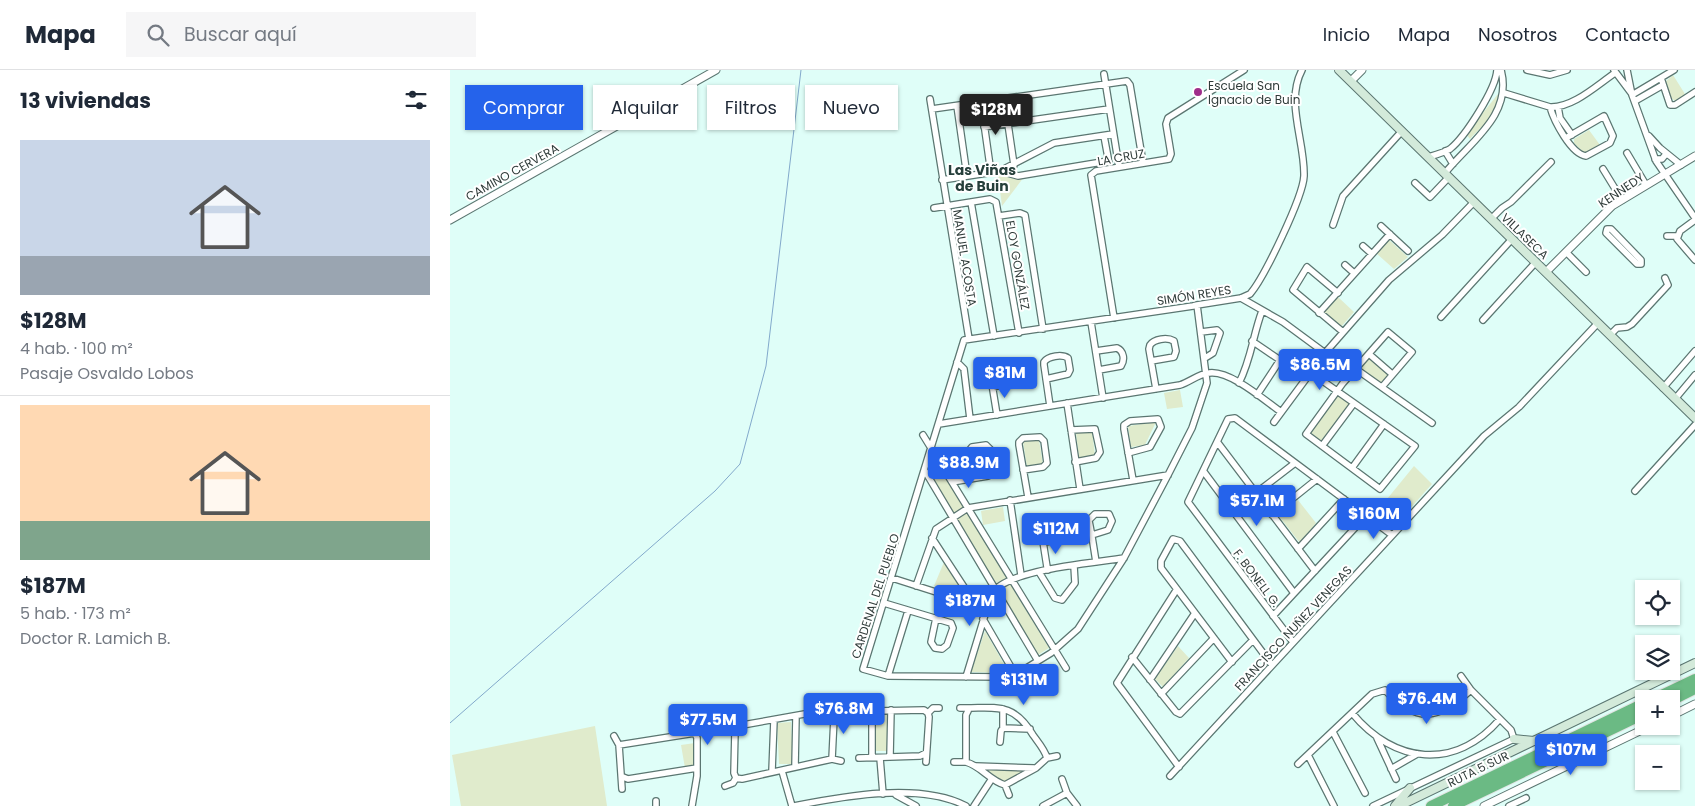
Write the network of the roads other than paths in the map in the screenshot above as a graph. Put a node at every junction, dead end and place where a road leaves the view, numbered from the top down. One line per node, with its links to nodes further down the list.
1 (716, 70): 70 (street, CAMINO CERVERA)
2 (1244, 70): 47 (street, LA CRUZ)
3 (1302, 70): 91 (street, SIMÓN REYES)
4 (1339, 70): 15 (main road, VILLASECA)
5 (1362, 70): 15 (street)
6 (1499, 70): 18 (street); 19 (street)
7 (1527, 70): 8 (street)
8 (1567, 70)
9 (1674, 70): 13 (street)
10 (1614, 71): 14 (street); 26 (street)
11 (1628, 72): 14 (street); 21 (street)
12 (1104, 74): 16 (street)
13 (1660, 78): 17 (street); 21 (street)
14 (1620, 80): 21 (street)
15 (1351, 82): 33 (main road, VILLASECA)
16 (1105, 85): 24 (street); 29 (street); 47 (street)
17 (1663, 85): 20 (street); 23 (street)
18 (1494, 87): 19 (street); 35 (street)
19 (1504, 91): 27 (street); 38 (street)
20 (1695, 92)
21 (1632, 95): 23 (street)
22 (930, 99): 28 (street, MANUEL ACOSTA)
23 (1635, 101): 32 (street)
24 (981, 102): 25 (street); 31 (street)
25 (957, 106): 28 (street); 58 (street)
26 (1558, 106): 27 (street); 37 (street)
27 (1550, 107): 37 (street)
28 (932, 109): 59 (street, MANUEL ACOSTA)
29 (1109, 109): 30 (street); 34 (street)
30 (1008, 124): 31 (street); 49 (street)
31 (984, 127): 55 (street)
32 (1645, 130): 41 (street); 44 (street)
33 (1402, 131): 43 (main road, VILLASECA); 72 (street)
34 (1113, 134): 36 (street); 51 (street)
35 (1462, 134): 38 (street); 39 (street)
36 (1104, 136): 45 (street); 49 (street)
37 (1569, 137): 37 (street)
38 (1470, 145): 48 (street)
39 (1445, 151): 43 (street); 48 (street)
40 (1627, 153): 61 (street)
41 (1666, 154): 44 (street); 50 (street)
42 (1695, 156): 50 (street, KENNEDY)
43 (1428, 157): 57 (main road, VILLASECA)
44 (1655, 159): 56 (street)
45 (1108, 161): 52 (street); 54 (street)
46 (1551, 162): 68 (street)
47 (1143, 163): 51 (street, LA CRUZ)
48 (1453, 164): 57 (street)
49 (1014, 165): 54 (street)
50 (1681, 165): 56 (street, KENNEDY)
51 (1119, 167): 52 (street, LA CRUZ)
52 (1110, 169): 96 (street, LA CRUZ)
53 (1603, 169): 62 (street)
54 (1000, 171): 55 (street)
55 (991, 173): 58 (street)
56 (1664, 174): 61 (street, KENNEDY); 69 (street)
57 (1447, 175): 60 (street); 64 (main road, VILLASECA)
58 (967, 176): 59 (street)
59 (942, 180): 65 (street, MANUEL ACOSTA)
60 (1415, 183)
61 (1646, 185): 62 (street, KENNEDY)
62 (1622, 200): 71 (street, KENNEDY)
63 (971, 202): 65 (street); 67 (street, ELOY GONZÁLEZ); 105 (street)
64 (1474, 202): 68 (main road, VILLASECA); 102 (street)
65 (946, 206): 66 (street); 106 (street, MANUEL ACOSTA)
66 (934, 208)
67 (999, 216): 100 (street); 103 (street, ELOY GONZÁLEZ)
68 (1491, 219): 77 (main road, VILLASECA)
69 (1695, 219): 76 (street)
70 (450, 220)
71 (1598, 220): 79 (street); 81 (street, KENNEDY)
72 (1333, 225)
73 (1381, 226): 74 (street)
74 (1390, 234): 80 (street); 82 (street)
75 (1667, 236): 76 (street)
76 (1677, 236): 83 (street)
77 (1512, 239): 84 (main road, VILLASECA); 95 (street)
78 (1363, 246): 82 (street)
79 (1625, 248)
80 (1408, 251)
81 (1566, 252): 86 (street, KENNEDY); 87 (street)
82 (1372, 254): 88 (street)
83 (1695, 260)
84 (1536, 262): 86 (main road, VILLASECA); 97 (street)
85 (1345, 265): 88 (street)
86 (1546, 272): 99 (main road, VILLASECA)
87 (1586, 272)
88 (1354, 273): 90 (street)
89 (1665, 278): 104 (street)
90 (1338, 293): 94 (street); 94 (street)
91 (1241, 298): 92 (street, SIMÓN REYES); 93 (street)
92 (1197, 305): 96 (street, SIMÓN REYES); 101 (street, CARDENAL DEL PUEBLO)
93 (1262, 311): 107 (street); 110 (street)
94 (1319, 313): 102 (street)
95 (1441, 317)
96 (1114, 318): 98 (street, SIMÓN REYES)
97 (1483, 320)
98 (1091, 322): 100 (street, SIMÓN REYES); 109 (street)
99 (1598, 323): 104 (main road, VILLASECA); 171 (street, FRANCISCO NUÑEZ VENEGAS)
100 (1043, 330): 103 (street, SIMÓN REYES)
101 (1201, 332): 112 (street, CARDENAL DEL PUEBLO); 112 (street)
102 (1343, 332): 110 (street)
103 (1019, 333): 105 (street, SIMÓN REYES)
104 (1610, 335): 125 (main road, VILLASECA)
105 (994, 336): 106 (street, SIMÓN REYES)
106 (966, 340): 114 (street, CARDENAL DEL PUEBLO)
107 (1252, 341): 122 (street); 128 (street)
108 (1695, 350): 125 (street)
109 (1096, 351): 116 (street); 116 (street)
110 (1325, 353): 117 (street)
111 (1369, 354): 115 (street); 119 (street); 119 (street)
112 (1205, 358): 118 (street, CARDENAL DEL PUEBLO)
113 (1151, 361): 113 (street); 126 (street)
114 (957, 362): 137 (street); 140 (street, CARDENAL DEL PUEBLO)
115 (1356, 369): 124 (street); 127 (street)
116 (1099, 370): 129 (street)
117 (1310, 372): 127 (street); 134 (street)
118 (1208, 373): 122 (street); 126 (street); 155 (street, CARDENAL DEL PUEBLO)
119 (1392, 374): 124 (street)
120 (1695, 376): 130 (street)
121 (1046, 378): 121 (street); 133 (street)
122 (1239, 383): 128 (street)
123 (993, 387): 123 (street); 135 (street)
124 (1382, 387): 139 (street)
125 (1664, 388): 130 (main road, VILLASECA)
126 (1156, 389): 129 (street)
127 (1337, 391): 131 (street); 146 (street)
128 (1257, 395): 134 (street)
129 (1103, 398): 132 (street)
130 (1675, 399): 136 (main road, VILLASECA)
131 (1354, 403): 141 (street); 146 (street)
132 (1067, 404): 133 (street); 143 (street)
133 (1050, 406): 135 (street)
134 (1281, 412): 138 (street)
135 (997, 415): 137 (street)
136 (1695, 418)
137 (970, 419): 140 (street)
138 (1274, 422)
139 (1432, 423)
140 (939, 424): 147 (street, CARDENAL DEL PUEBLO)
141 (1384, 424): 151 (street); 151 (street)
142 (1695, 425): 161 (street)
143 (1071, 430): 149 (street); 149 (street)
144 (923, 435): 147 (street)
145 (1218, 443): 150 (street); 154 (street); 162 (street)
146 (1322, 446): 151 (street)
147 (932, 448): 153 (street, CARDENAL DEL PUEBLO); 159 (street)
148 (1128, 453): 148 (street); 157 (street)
149 (1076, 462): 160 (street)
150 (1295, 463): 158 (street); 162 (street)
151 (1352, 468)
152 (1023, 470): 152 (street); 163 (street)
153 (925, 471): 168 (street); 182 (street, CARDENAL DEL PUEBLO)
154 (1204, 472): 187 (street); 193 (street, F. BONELL G.)
155 (1168, 475): 157 (street); 175 (street, CARDENAL DEL PUEBLO)
156 (982, 477): 156 (street); 159 (street)
157 (1133, 480): 160 (street)
158 (1317, 480): 164 (street); 167 (street)
159 (952, 482): 166 (street)
160 (1080, 489): 163 (street)
161 (1634, 491)
162 (1256, 493): 167 (street)
163 (1028, 497): 165 (street)
164 (1344, 499): 169 (street); 174 (street)
165 (1010, 500): 166 (street); 181 (street)
166 (968, 508): 168 (street); 183 (street)
167 (1272, 515): 174 (street)
168 (952, 516): 172 (street); 185 (street)
169 (1366, 516): 171 (street); 179 (street)
170 (1092, 535): 170 (street); 176 (street)
171 (1392, 535): 198 (street, FRANCISCO NUÑEZ VENEGAS)
172 (932, 538): 184 (street); 188 (street)
173 (1043, 543): 173 (street); 178 (street)
174 (1298, 549): 179 (street)
175 (1124, 558): 176 (street); 199 (street, CARDENAL DEL PUEBLO)
176 (1096, 562): 177 (street)
177 (1074, 566): 178 (street); 180 (street)
178 (1048, 570): 180 (street)
179 (1314, 571): 187 (street)
180 (1038, 572): 181 (street)
181 (1021, 574): 183 (street)
182 (892, 578): 184 (street); 189 (street, CARDENAL DEL PUEBLO)
183 (1011, 579): 185 (street); 199 (street)
184 (916, 586): 188 (street)
185 (995, 589): 190 (street); 201 (street)
186 (1176, 589): 192 (street); 197 (street); 200 (street)
187 (1294, 593): 193 (street)
188 (965, 602): 190 (street)
189 (884, 603): 191 (street); 207 (street, CARDENAL DEL PUEBLO)
190 (986, 608): 195 (street)
191 (908, 611): 194 (street); 207 (street)
192 (1195, 613): 196 (street); 211 (street)
193 (1273, 616): 198 (street, F. BONELL G.)
194 (936, 618): 194 (street)
195 (983, 619): 206 (street); 209 (street)
196 (1214, 638): 202 (street); 215 (street)
197 (1253, 640): 202 (street); 204 (street)
198 (1293, 642): 204 (street, FRANCISCO NUÑEZ VENEGAS)
199 (1054, 650): 201 (street, CARDENAL DEL PUEBLO); 205 (street)
200 (1132, 657): 211 (street); 263 (street)
201 (1038, 661): 206 (street, CARDENAL DEL PUEBLO)
202 (1232, 662): 215 (street)
203 (1695, 663): 244 (main road)
204 (1272, 665): 263 (street, FRANCISCO NUÑEZ VENEGAS)
205 (1066, 668)
206 (1015, 674): 209 (street, CARDENAL DEL PUEBLO)
207 (888, 676): 209 (street, CARDENAL DEL PUEBLO)
208 (1461, 676): 213 (street)
209 (966, 677)
210 (1695, 679): 214 (highway)
211 (1150, 680): 215 (street)
212 (1695, 689): 216 (highway)
213 (1471, 690): 230 (street); 232 (street)
214 (1672, 690)
215 (1161, 694)
216 (1680, 696)
217 (841, 698): 227 (street)
218 (1695, 704): 228 (street)
219 (865, 707): 225 (street)
220 (1635, 707): 299 (highway, RUTA 5 SUR)
221 (939, 708): 229 (street)
222 (960, 708): 226 (street)
223 (1002, 709): 226 (street); 236 (street); 237 (street)
224 (891, 710): 225 (street); 229 (street); 250 (street)
225 (875, 711): 252 (street)
226 (968, 711): 260 (street)
227 (832, 712): 231 (street); 256 (street)
228 (1680, 712)
229 (928, 713): 247 (street)
230 (1352, 713): 238 (street); 242 (street)
231 (796, 716): 234 (street); 262 (street)
232 (1500, 718): 243 (street); 248 (street)
233 (1635, 718): 300 (highway, RUTA 5 SUR)
234 (774, 720): 267 (street); 272 (street)
235 (703, 726): 239 (street)
236 (1003, 728): 237 (street); 245 (street)
237 (1030, 729): 255 (street)
238 (1333, 732): 249 (street); 281 (street)
239 (694, 733): 246 (street); 264 (street)
240 (1635, 733): 301 (street)
241 (614, 736): 246 (street)
242 (1377, 738): 248 (street); 266 (street)
243 (1514, 739): 244 (main road); 278 (street)
244 (1536, 741): 298 (main road)
245 (1000, 742)
246 (619, 745): 271 (street)
247 (926, 753): 250 (street); 258 (street)
248 (1417, 754): 266 (street)
249 (1308, 755): 261 (street); 295 (street)
250 (890, 756): 254 (street)
251 (1057, 756): 255 (street)
252 (872, 757): 253 (street); 254 (street)
253 (859, 758)
254 (880, 758): 282 (street)
255 (1047, 758): 269 (street)
256 (832, 759): 257 (street); 262 (street)
257 (842, 761)
258 (926, 762)
259 (954, 762): 260 (street)
260 (966, 762): 265 (street)
261 (1298, 764)
262 (795, 766): 268 (street)
263 (1179, 767): 270 (street, FRANCISCO NUÑEZ VENEGAS)
264 (697, 768): 271 (street); 288 (street)
265 (984, 769): 269 (street); 275 (street)
266 (1391, 769): 274 (street)
267 (772, 771): 268 (street); 272 (street)
268 (782, 771): 289 (street)
269 (1025, 771): 276 (street)
270 (1170, 776)
271 (622, 777): 279 (street)
272 (736, 778): 277 (street)
273 (1062, 779): 280 (street)
274 (1396, 779)
275 (992, 780): 276 (street); 292 (street)
276 (1004, 785): 285 (street)
277 (725, 786)
278 (1410, 788): 296 (street); 297 (main road)
279 (622, 789)
280 (1067, 793): 293 (street); 294 (street)
281 (1365, 793)
282 (883, 794): 283 (street); 287 (street)
283 (894, 794): 284 (street); 290 (street)
284 (921, 794): 290 (street); 291 (street)
285 (1009, 794)
286 (1526, 798): 302 (street)
287 (827, 803): 289 (street)
288 (692, 806)
289 (793, 806)
290 (917, 806)
291 (966, 806)
292 (974, 806)
293 (1043, 806)
294 (1077, 806)
295 (1334, 806)
296 (1373, 806)
297 (1395, 806)
298 (1399, 806)
299 (1430, 806)
300 (1453, 806)
301 (1484, 806)
302 (1509, 806)

